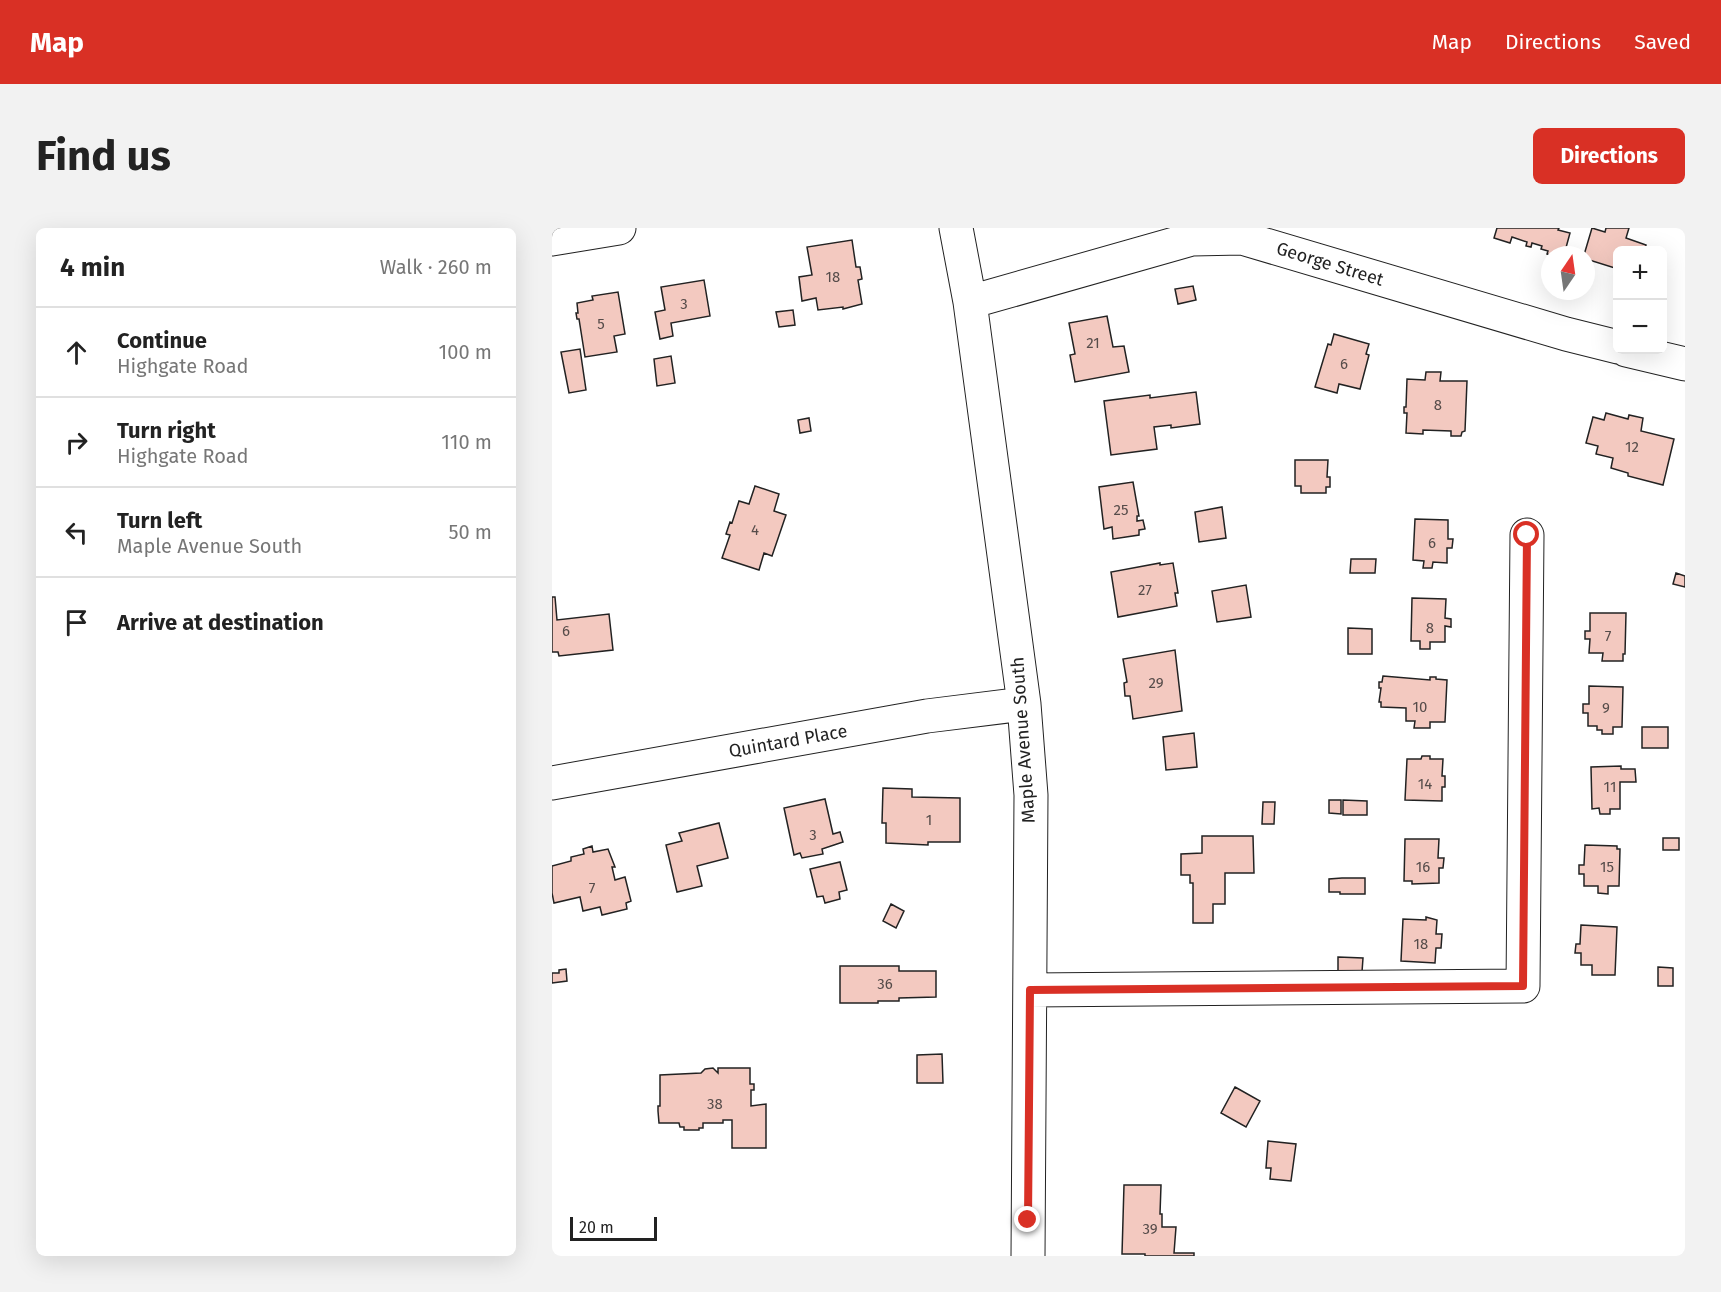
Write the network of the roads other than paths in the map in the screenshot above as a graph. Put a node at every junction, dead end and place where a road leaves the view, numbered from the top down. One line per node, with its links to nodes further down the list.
1 (619, 228): 3 (street)
2 (956, 228): 4 (street, Maple Avenue South)
3 (552, 240)
4 (970, 302): 5 (street, George Street); 9 (street, Maple Avenue South)
5 (1613, 346)
6 (1643, 354): 7 (street)
7 (1685, 364)
8 (1527, 535): 11 (street)
9 (1024, 704): 10 (street, Quintard Place); 11 (street, Maple Avenue South)
10 (552, 783)
11 (1030, 990): 12 (street, Maple Avenue South)
12 (1028, 1256)

